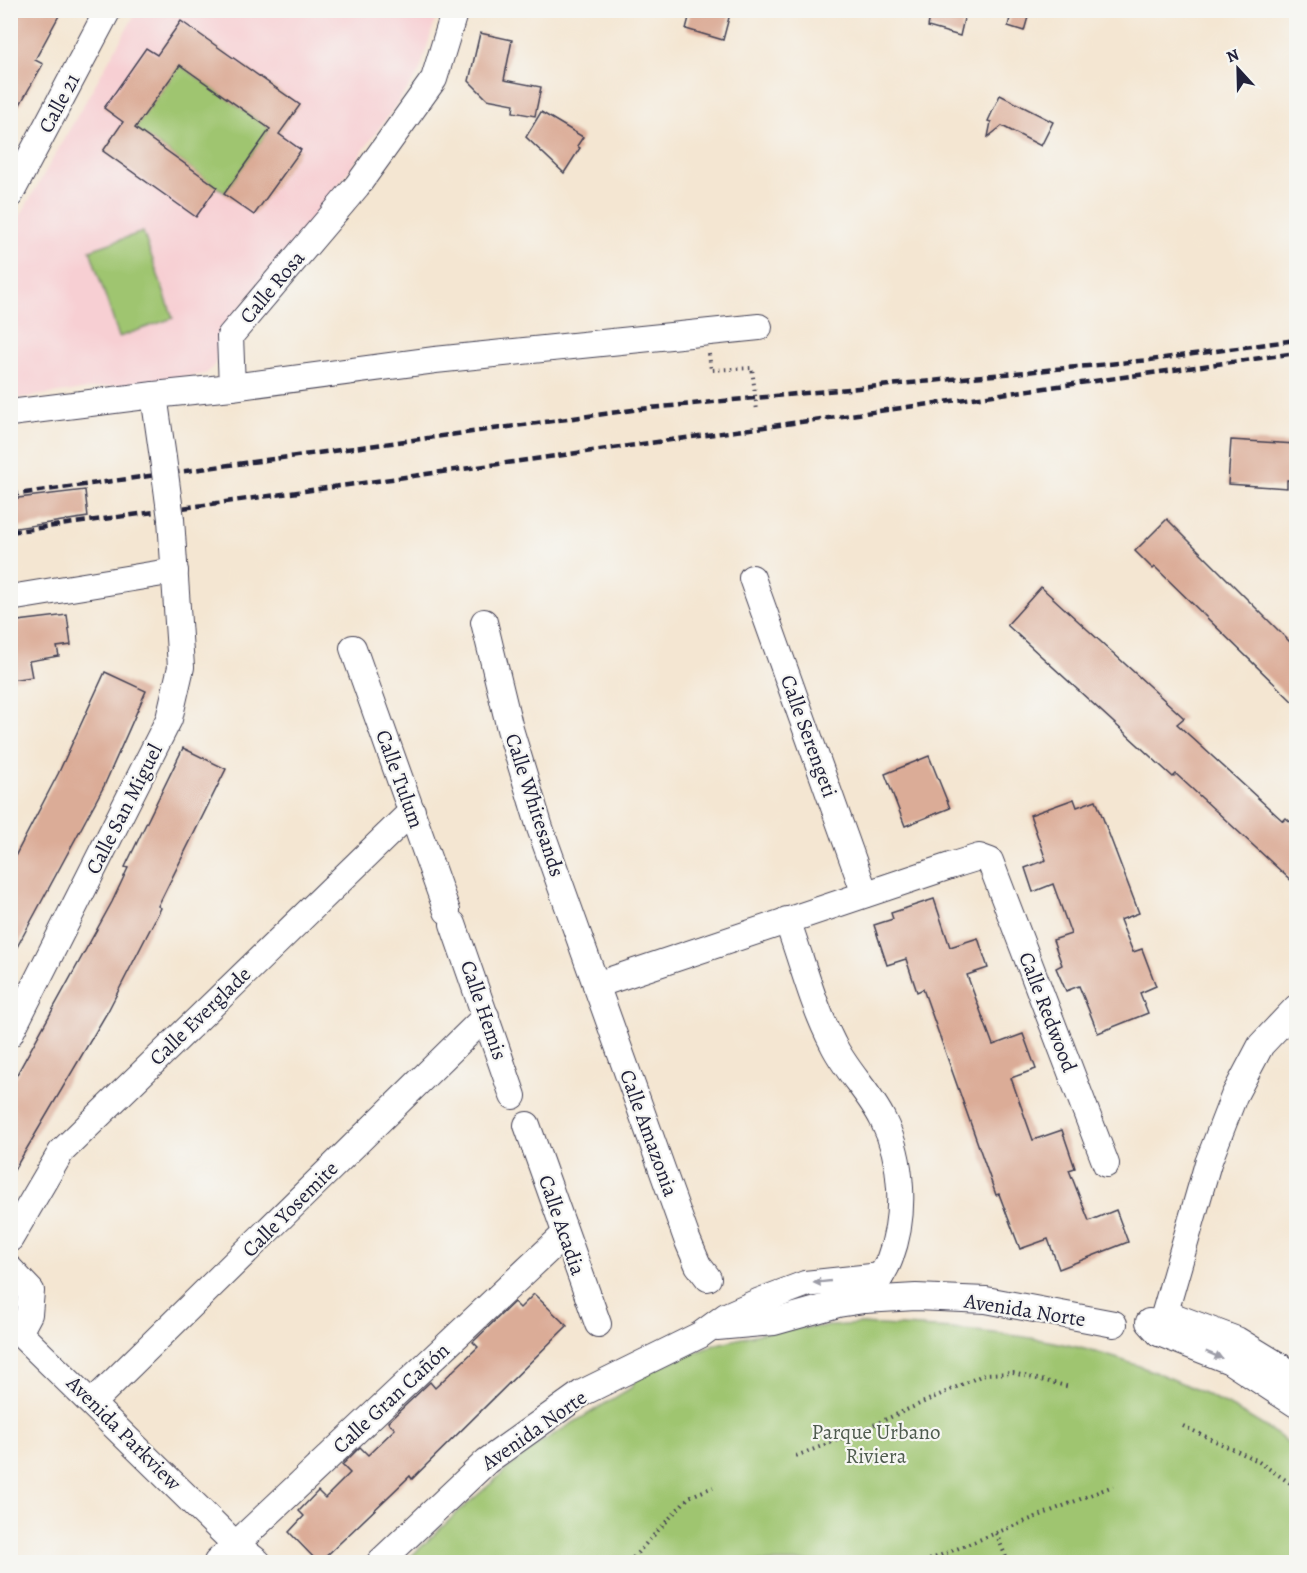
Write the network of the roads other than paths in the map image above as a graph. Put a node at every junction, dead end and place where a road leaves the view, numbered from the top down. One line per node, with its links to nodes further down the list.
1 (108, 10): 3 (street, Calle 21)
2 (455, 10): 5 (street, Calle Rosa)
3 (10, 195)
4 (759, 327): 5 (street)
5 (232, 387): 6 (street)
6 (154, 395): 7 (street); 8 (street, bridge)
7 (10, 413)
8 (175, 571): 10 (street); 20 (street, Calle San Miguel)
9 (752, 578): 14 (street, Calle Serengeti)
10 (10, 598)
11 (484, 622): 17 (street, Calle Whitesands)
12 (353, 648): 13 (street, Calle Tulum)
13 (412, 811): 15 (street, Calle Tulum); 25 (street, Calle Everglade)
14 (865, 894): 16 (street); 23 (street, Calle Redwood)
15 (450, 918): 19 (street, Calle Hemis)
16 (787, 920): 17 (street); 27 (street)
17 (596, 985): 28 (street, Calle Amazonia)
18 (1296, 1008): 30 (street)
19 (486, 1016): 21 (street, Calle Hemis); 36 (street, Calle Yosemite)
20 (10, 1034)
21 (513, 1096)
22 (527, 1125): 24 (street, Calle Acadia)
23 (1106, 1164)
24 (566, 1234): 31 (street, Calle Acadia); 38 (street, Calle Gran Cañón)
25 (10, 1239)
26 (10, 1269): 33 (street)
27 (881, 1276): 29 (street); 34 (street, Avenida Norte, one-way to 34)
28 (708, 1278)
29 (864, 1300): 32 (street, Avenida Norte); 34 (street, Avenida Norte)
30 (1157, 1323): 35 (street); 37 (street, one-way to 37)
31 (598, 1324)
32 (1114, 1324)
33 (15, 1327): 36 (street, Avenida Parkview)
34 (711, 1327): 41 (street, Avenida Norte)
35 (1296, 1376)
36 (93, 1402): 38 (street, Avenida Parkview)
37 (1296, 1404)
38 (241, 1553): 39 (street, Calle Gran Cañón); 40 (street, Avenida Parkview)
39 (217, 1563)
40 (258, 1563)
41 (380, 1563)

